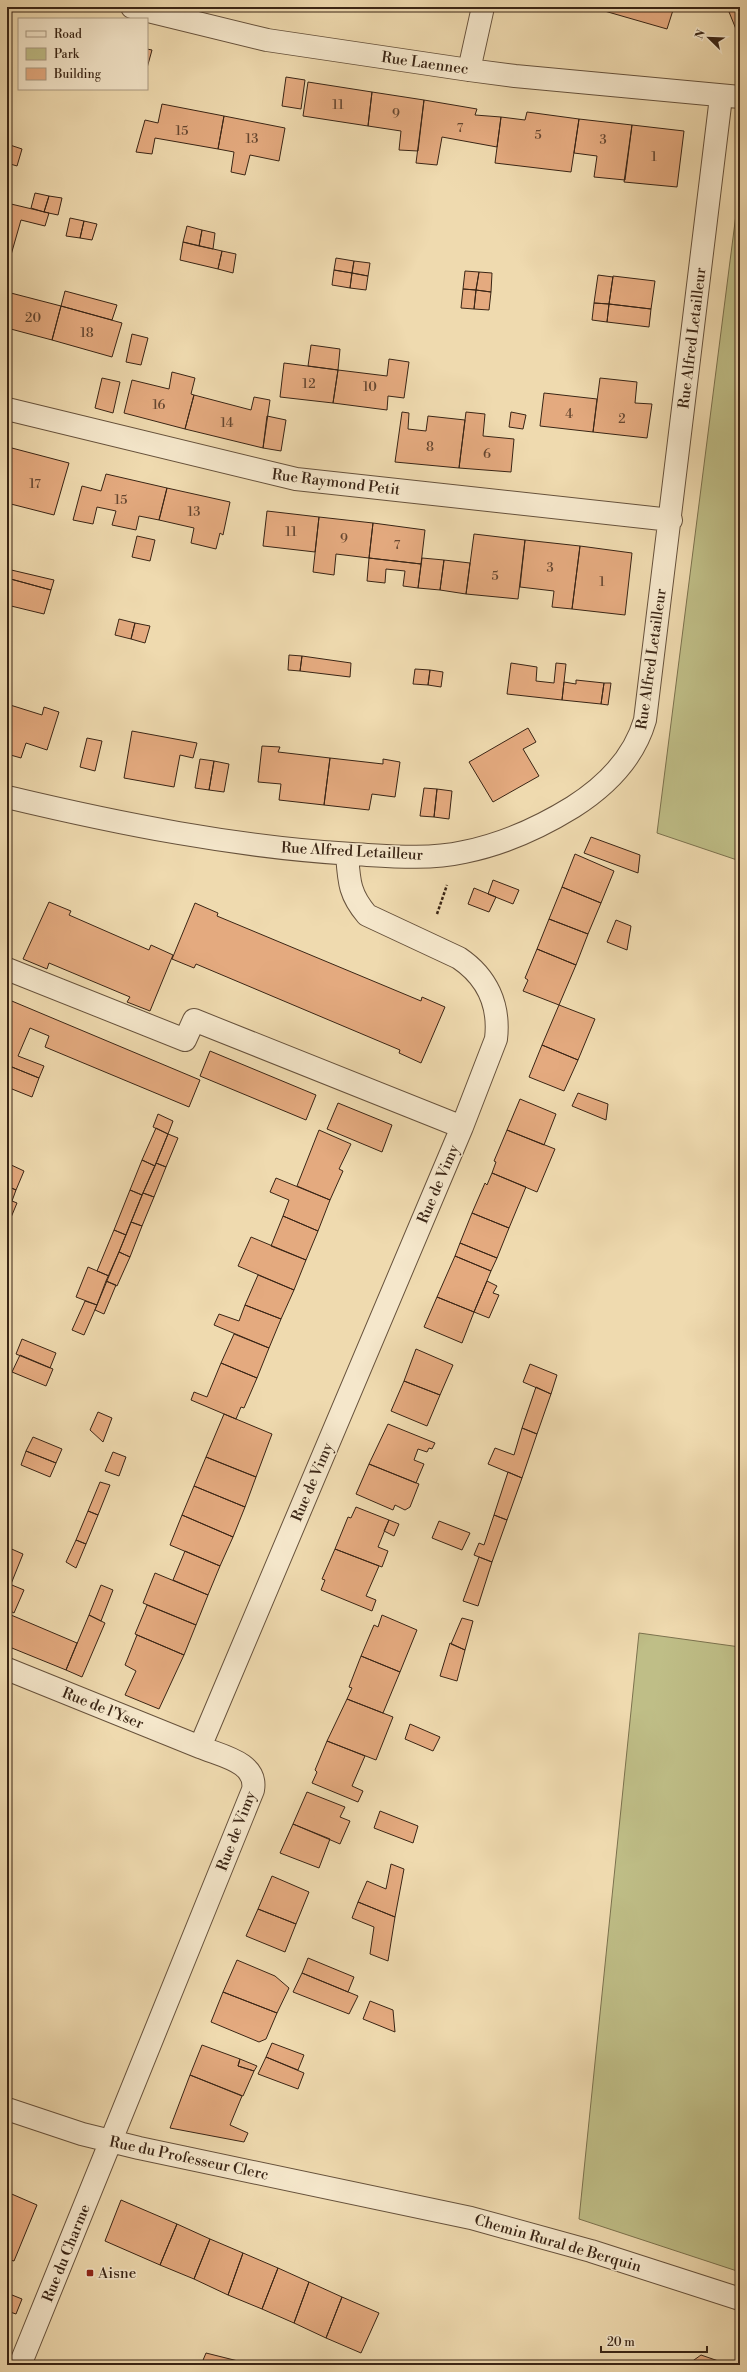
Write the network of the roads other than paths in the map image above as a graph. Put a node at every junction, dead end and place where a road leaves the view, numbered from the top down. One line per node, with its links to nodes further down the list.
1 (132, 7): 3 (street, Rue Laennec)
2 (483, 7): 3 (street)
3 (469, 70): 4 (street, Rue Laennec)
4 (730, 97): 6 (street, Rue Alfred Letailleur)
5 (7, 409): 6 (street, Rue Raymond Petit)
6 (671, 520): 8 (street, Rue Alfred Letailleur)
7 (7, 798): 8 (street, Rue Alfred Letailleur)
8 (348, 854): 10 (street, Rue de Vimy)
9 (7, 969): 10 (street)
10 (462, 1127): 12 (street, Rue de Vimy)
11 (7, 1669): 12 (street, Rue de l'Yser)
12 (200, 1747): 14 (street, Rue de Vimy)
13 (7, 2109): 14 (street, Rue du Professeur Clerc)
14 (111, 2142): 15 (street, Rue du Professeur Clerc); 17 (street, Rue du Charme)
15 (374, 2197): 16 (street, Chemin Rural de Berquin)
16 (740, 2299)
17 (20, 2365)

